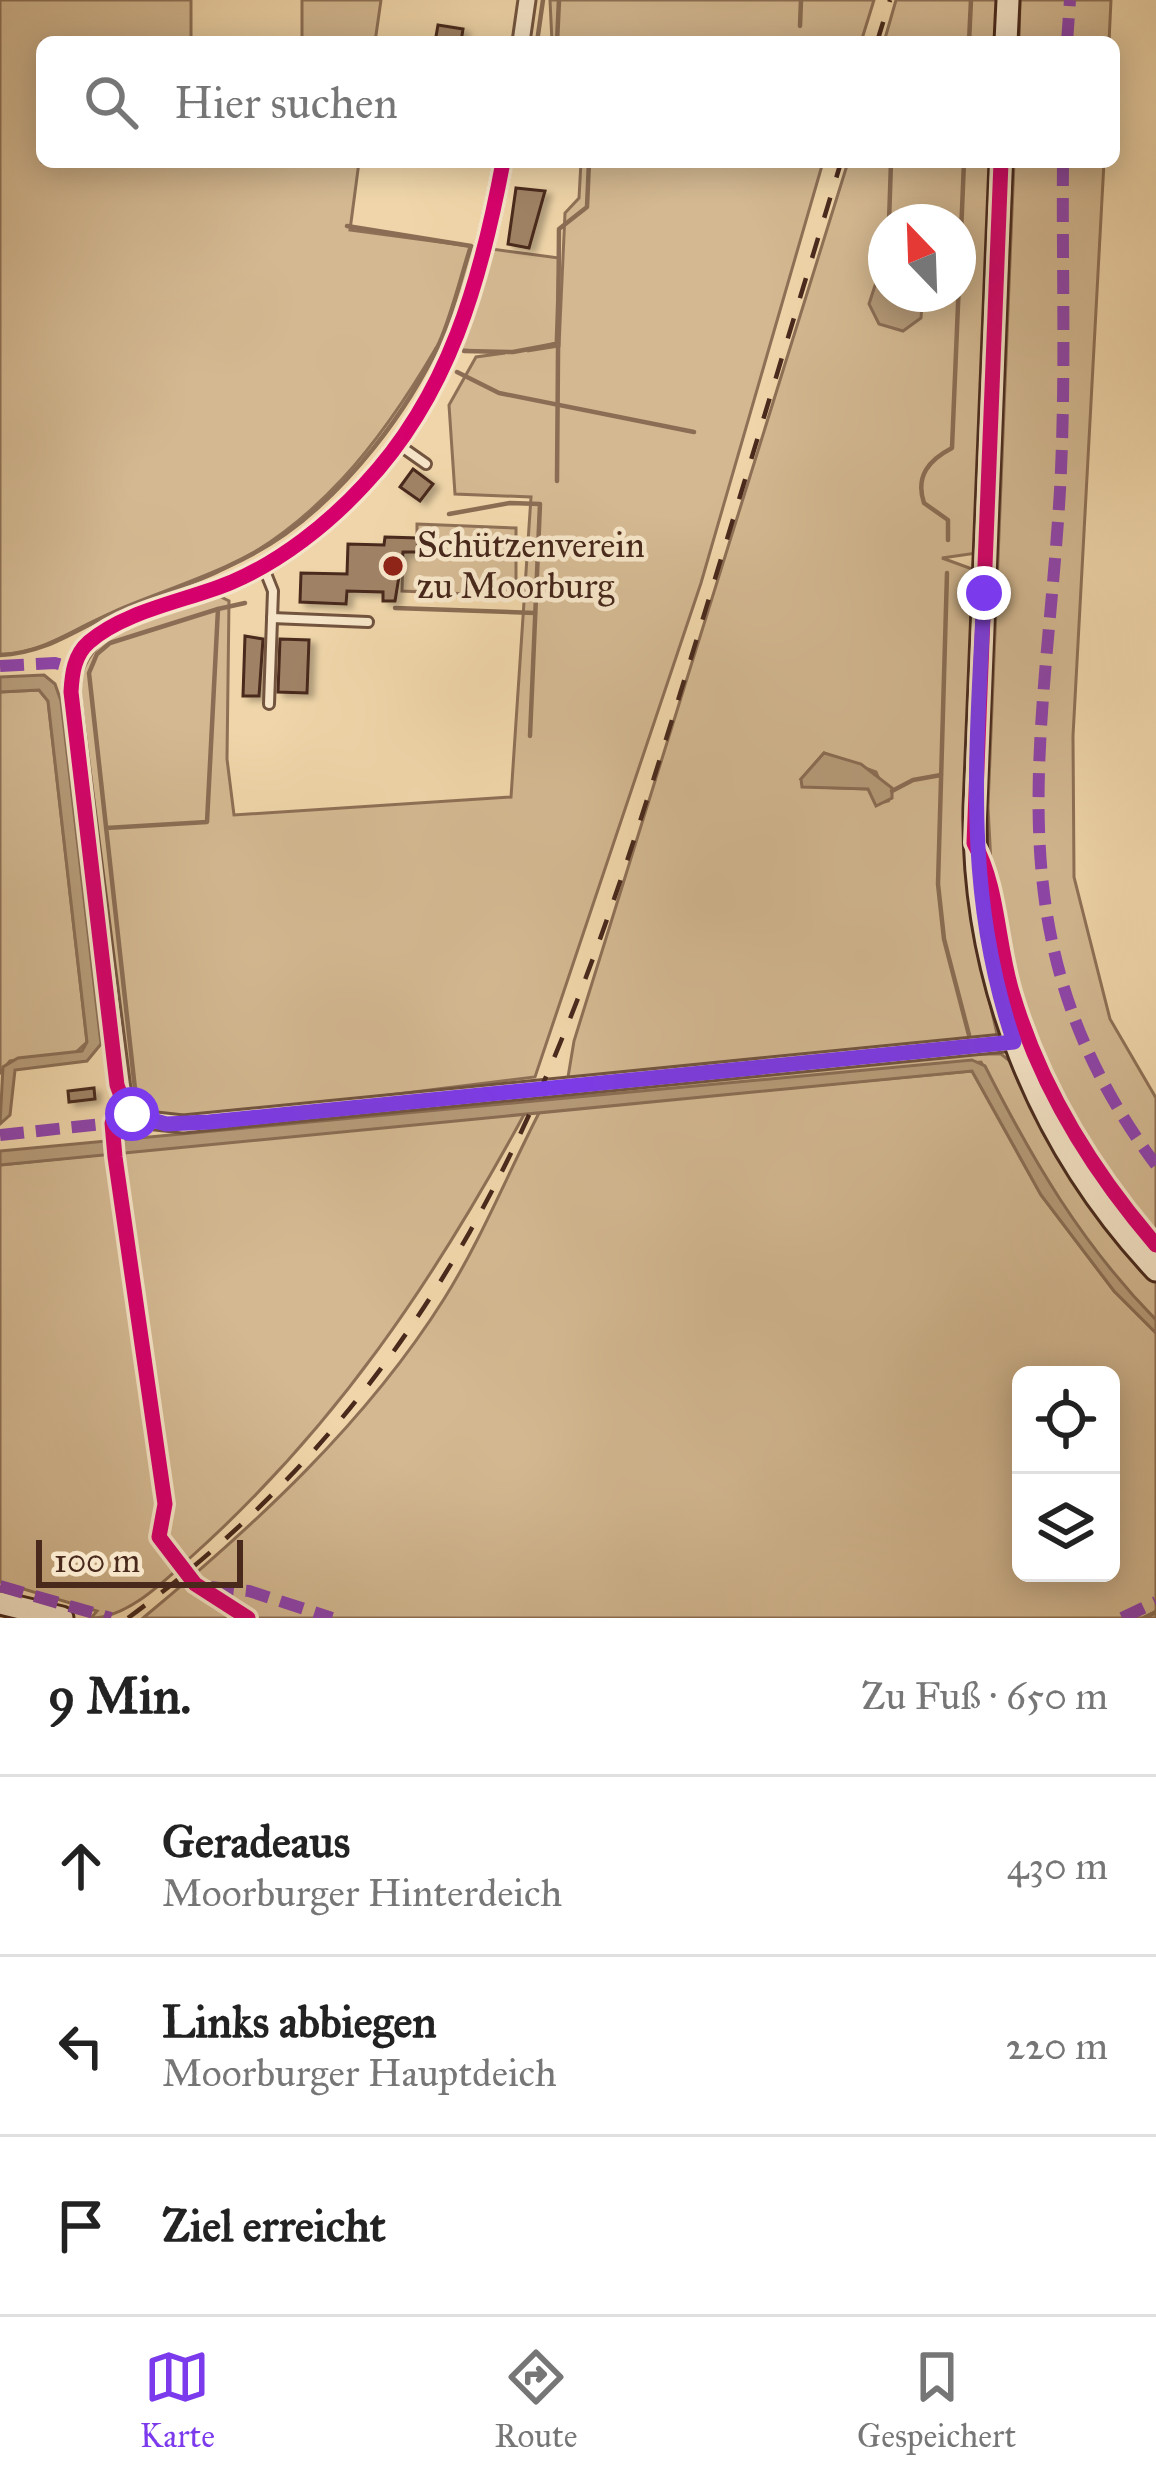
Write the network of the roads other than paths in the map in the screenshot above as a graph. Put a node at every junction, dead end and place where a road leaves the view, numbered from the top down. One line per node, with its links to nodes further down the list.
1 (527, 0): 3 (street)
2 (1008, 0): 4 (main road)
3 (522, 36)
4 (1006, 36)
5 (502, 168): 7 (street)
6 (1001, 168): 13 (main road)
7 (398, 444): 8 (lane); 9 (street)
8 (427, 464)
9 (262, 564): 10 (lane); 13 (street)
10 (272, 618): 11 (lane); 12 (lane)
11 (368, 622)
12 (269, 704)
13 (1014, 1042): 14 (main road)
14 (1156, 1270)
15 (0, 1603): 16 (main road)
16 (62, 1618)

